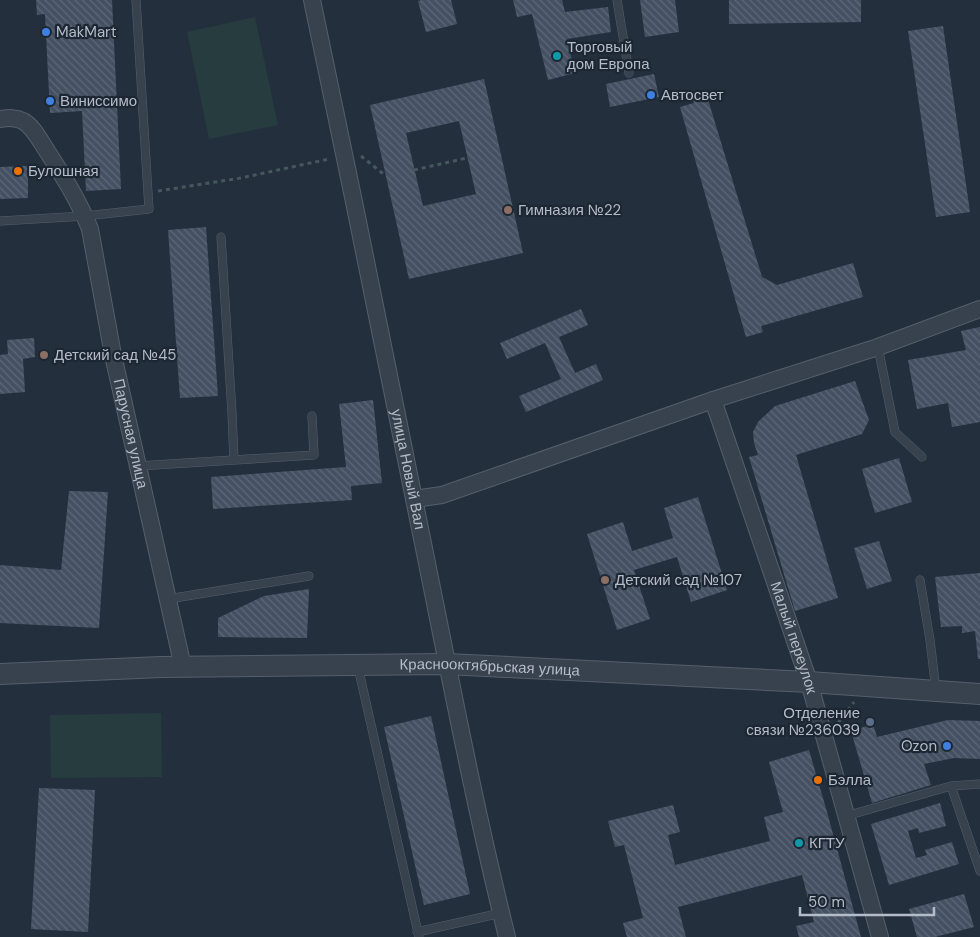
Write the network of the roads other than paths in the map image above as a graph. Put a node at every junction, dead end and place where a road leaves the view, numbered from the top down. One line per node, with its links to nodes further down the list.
1 (136, 0): 6 (lane)
2 (312, 0): 16 (street, улица Новый Вал)
3 (617, 0): 4 (lane)
4 (629, 73)
5 (0, 120): 6 (street, Парусная улица)
6 (85, 216): 7 (lane); 15 (street, Парусная улица)
7 (0, 221)
8 (221, 237): 14 (lane)
9 (980, 309): 10 (street)
10 (878, 347): 11 (street); 13 (lane)
11 (713, 400): 16 (street); 24 (street, Малый переулок)
12 (312, 416): 14 (lane)
13 (922, 457)
14 (234, 460): 15 (lane)
15 (138, 466): 19 (street, Парусная улица)
16 (414, 499): 20 (street, улица Новый Вал)
17 (309, 576): 19 (lane)
18 (920, 580): 25 (lane)
19 (168, 599): 22 (street, Парусная улица)
20 (447, 664): 21 (street, Краснооктябрьская улица); 24 (street, Краснооктябрьская улица); 31 (street, улица Новый Вал)
21 (358, 665): 22 (street, Краснооктябрьская улица); 32 (lane)
22 (183, 667): 23 (street, Краснооктябрьская улица)
23 (0, 674)
24 (809, 682): 25 (street, Краснооктябрьская улица); 29 (street, Малый переулок)
25 (936, 690): 26 (street, Краснооктябрьская улица)
26 (980, 694)
27 (980, 784): 28 (lane)
28 (951, 786): 29 (lane); 30 (lane)
29 (846, 816): 34 (street, Малый переулок)
30 (980, 871)
31 (501, 913): 32 (lane); 33 (street, улица Новый Вал)
32 (418, 934)
33 (507, 937)
34 (880, 937)

